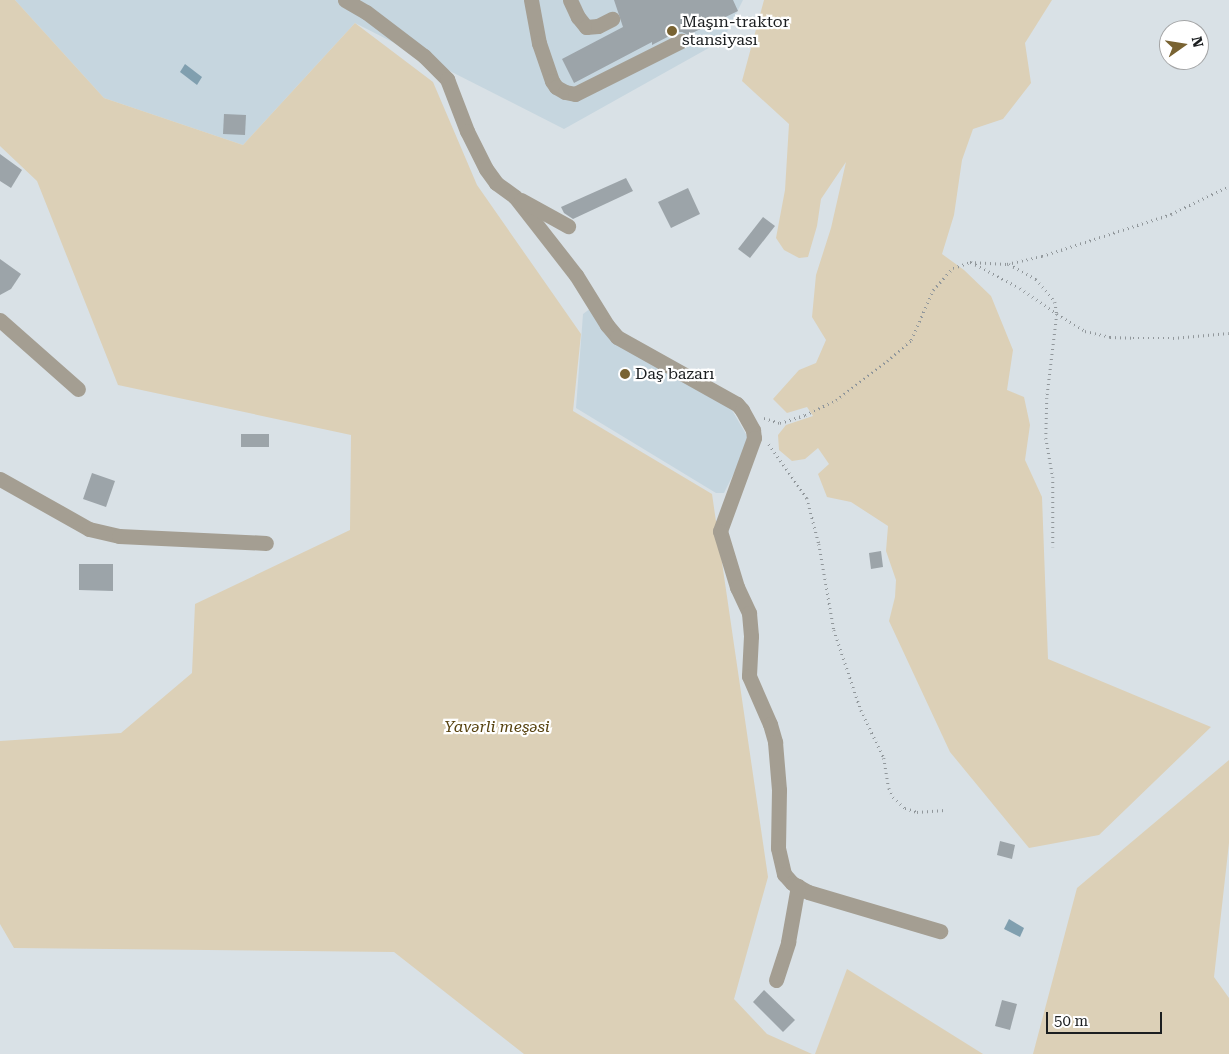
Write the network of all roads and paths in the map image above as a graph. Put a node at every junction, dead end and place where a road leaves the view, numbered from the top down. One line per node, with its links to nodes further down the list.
1 (345, 0): 7 (street)
2 (531, 0): 5 (street)
3 (570, 0): 4 (street)
4 (612, 19)
5 (681, 41)
6 (1229, 186): 10 (path)
7 (515, 197): 8 (street); 15 (street)
8 (568, 226)
9 (970, 262): 10 (path); 11 (path); 15 (path)
10 (1007, 264): 11 (path)
11 (1057, 314): 13 (path); 19 (path)
12 (0, 320): 14 (street)
13 (1229, 333)
14 (78, 389)
15 (737, 404): 21 (street)
16 (765, 439): 20 (path)
17 (0, 479): 18 (street)
18 (266, 543)
19 (1053, 547)
20 (945, 810)
21 (798, 886): 22 (street); 23 (street)
22 (940, 931)
23 (776, 980)

